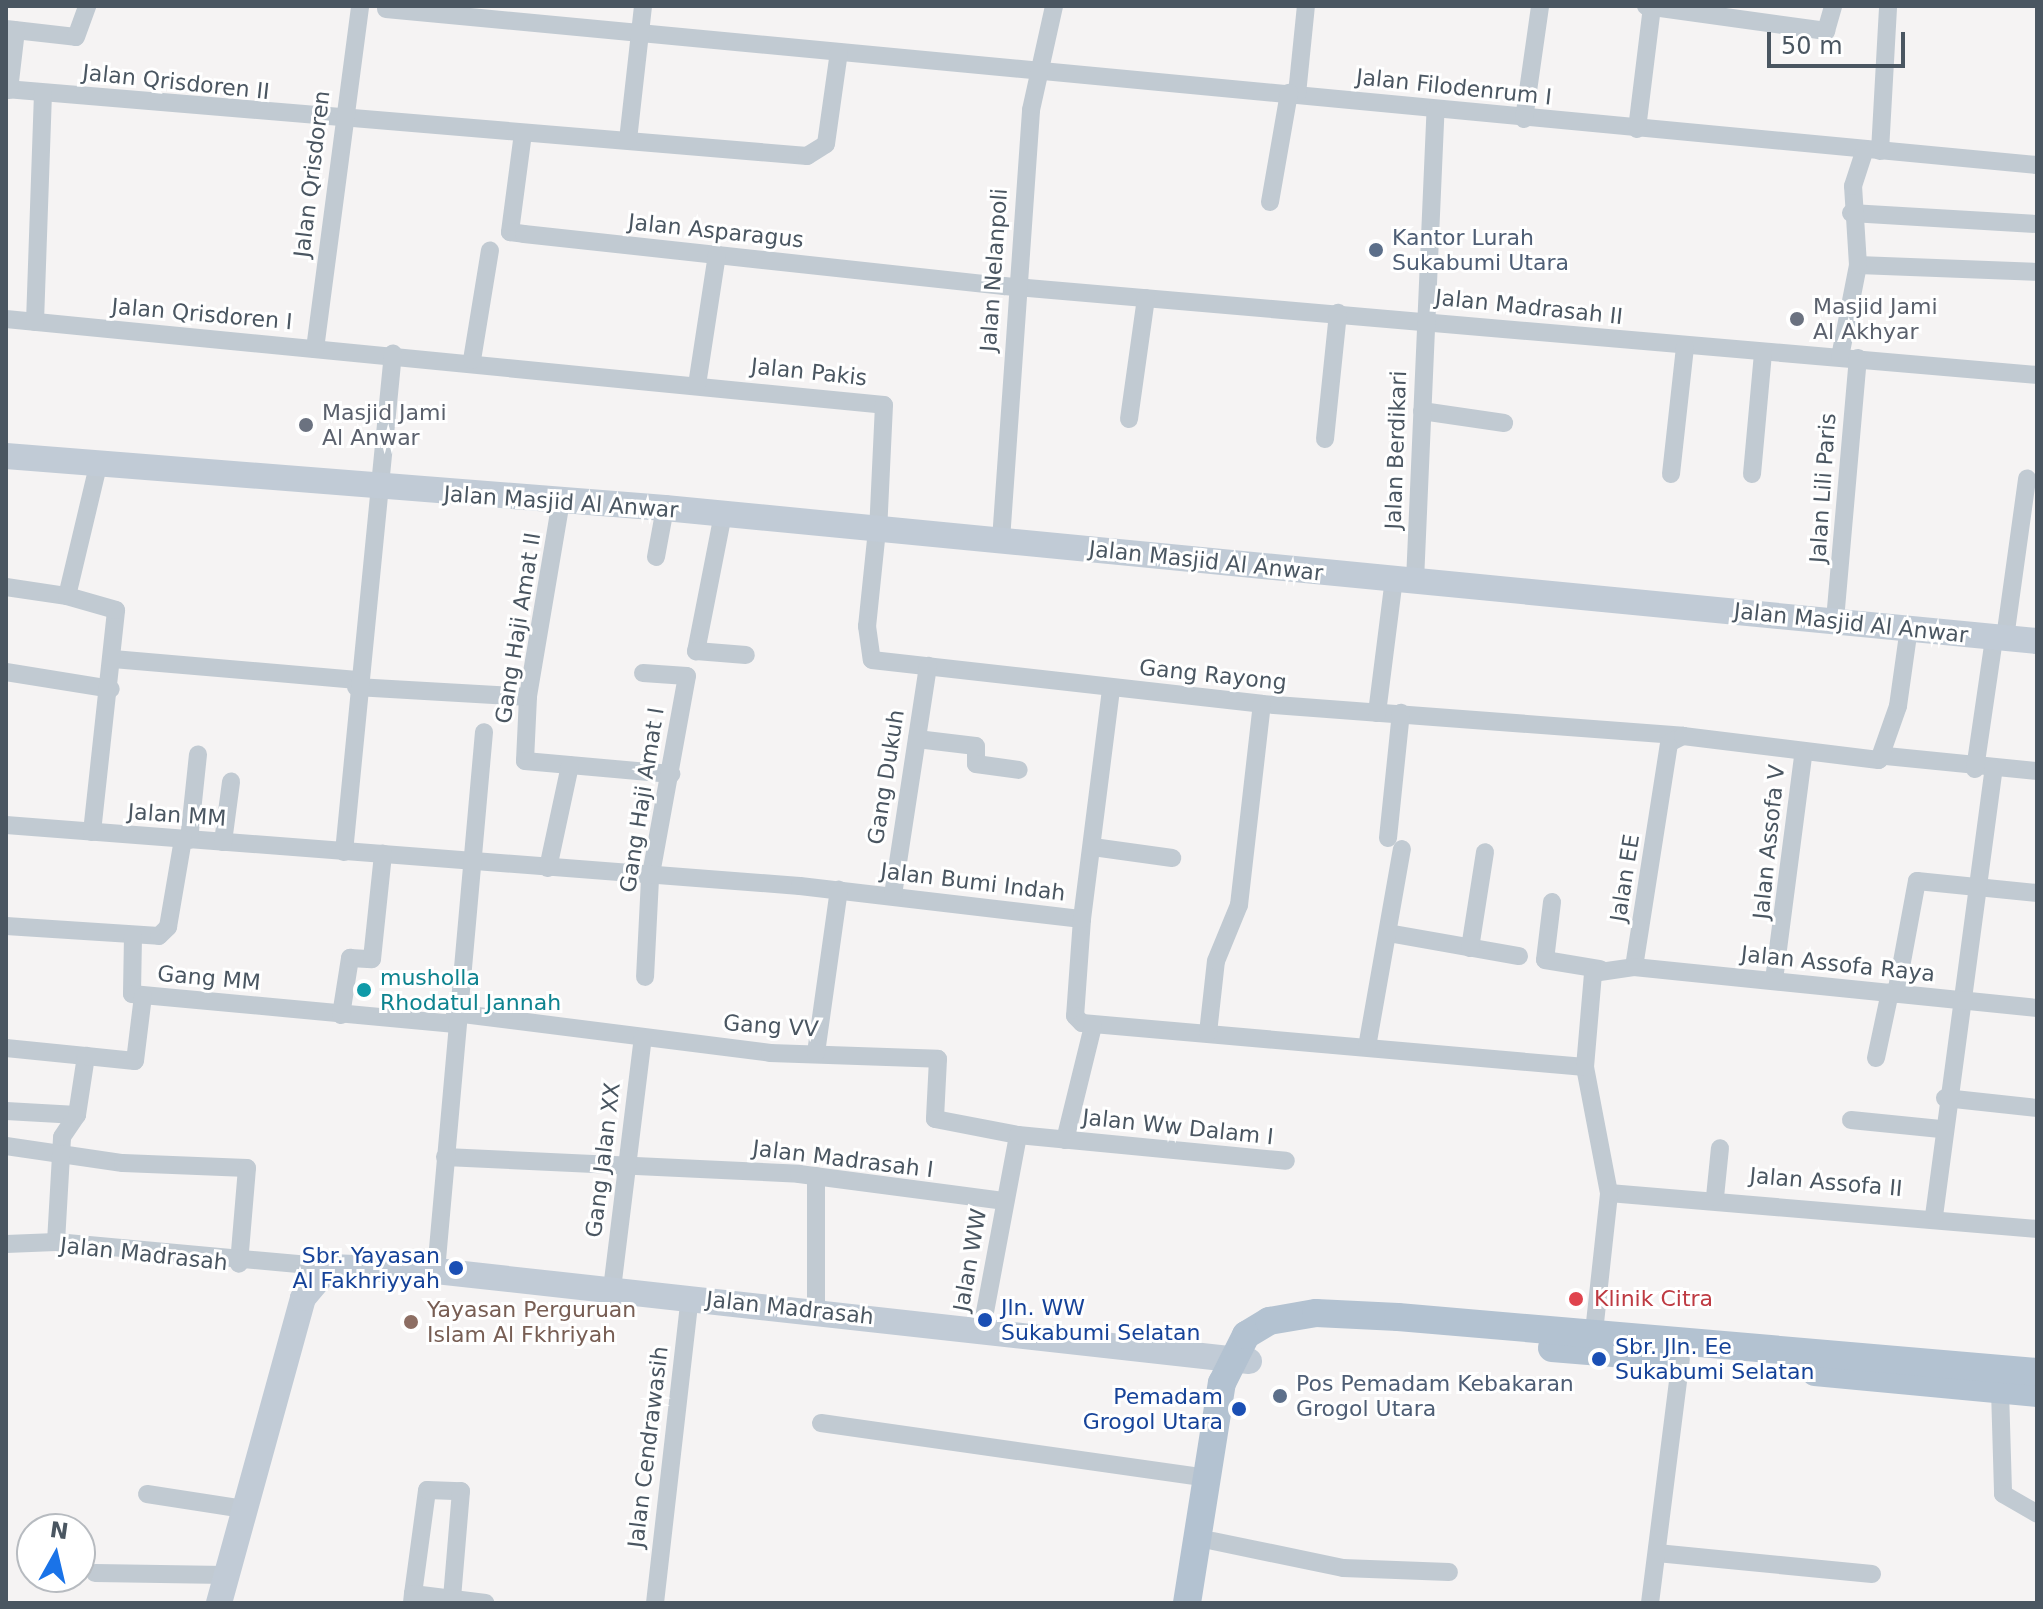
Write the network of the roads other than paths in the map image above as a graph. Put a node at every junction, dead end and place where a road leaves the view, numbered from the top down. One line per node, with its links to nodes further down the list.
1 (87, 6): 12 (street)
2 (360, 6): 21 (street, Jalan Qrisdoren)
3 (643, 6): 13 (street)
4 (1054, 6): 15 (street, Jalan Nelanpoli)
5 (1306, 6): 18 (street)
6 (1540, 6): 20 (street)
7 (1646, 6): 10 (street)
8 (1833, 6): 10 (street)
9 (1888, 6): 25 (street)
10 (1652, 7): 22 (street)
11 (386, 9): 13 (street, Jalan Filodenrum I)
12 (11, 30): 16 (street)
13 (642, 31): 14 (street, Jalan Filodenrum I); 24 (street)
14 (839, 52): 15 (street, Jalan Filodenrum I); 24 (street)
15 (1038, 66): 18 (street, Jalan Filodenrum I); 34 (street, Jalan Nelanpoli)
16 (8, 89): 17 (street, Jalan Qrisdoren II)
17 (43, 93): 21 (street, Jalan Qrisdoren II); 39 (street)
18 (1293, 94): 19 (street, Jalan Filodenrum I); 27 (street)
19 (1436, 109): 20 (street, Jalan Filodenrum I); 38 (street, Jalan Berdikari)
20 (1524, 119): 22 (street, Jalan Filodenrum I)
21 (341, 122): 23 (street); 41 (street, Jalan Qrisdoren)
22 (1637, 129): 25 (street, Jalan Filodenrum I)
23 (523, 133): 24 (street); 31 (street, Jalan Asparagus)
24 (628, 140)
25 (1873, 150): 26 (street, Jalan Filodenrum I); 28 (street)
26 (2037, 165)
27 (1270, 202)
28 (1851, 213): 29 (street); 32 (street, Jalan Lili Paris)
29 (2037, 224)
30 (490, 250): 45 (street)
31 (717, 255): 34 (street, Jalan Asparagus); 47 (street)
32 (1858, 265): 33 (street); 44 (street, Jalan Lili Paris)
33 (2037, 272)
34 (1017, 287): 35 (street, Jalan Madrasah II); 62 (street, Jalan Nelanpoli)
35 (1146, 298): 36 (street, Jalan Madrasah II); 49 (street)
36 (1338, 313): 38 (street, Jalan Madrasah II); 51 (street)
37 (6, 319): 39 (street, Jalan Qrisdoren I)
38 (1422, 321): 40 (street, Jalan Madrasah II); 48 (street, Jalan Berdikari)
39 (35, 322): 41 (street, Jalan Qrisdoren I)
40 (1685, 347): 43 (street, Jalan Madrasah II); 54 (street)
41 (315, 349): 42 (street, Jalan Qrisdoren I)
42 (393, 353): 45 (street, Jalan Pakis); 57 (street)
43 (1763, 353): 44 (street, Jalan Madrasah II); 55 (street)
44 (1849, 358): 46 (street, Jalan Madrasah II); 67 (street, Jalan Lili Paris)
45 (472, 360): 47 (street, Jalan Pakis)
46 (2037, 375)
47 (697, 385): 61 (street, Jalan Pakis)
48 (1422, 411): 50 (street); 64 (street, Jalan Berdikari)
49 (1129, 419)
50 (1504, 423)
51 (1325, 439)
52 (6, 456): 53 (street, Jalan Masjid Al Anwar)
53 (99, 462): 57 (street, Jalan Masjid Al Anwar); 66 (street)
54 (1671, 474)
55 (1752, 474)
56 (2027, 479): 69 (street)
57 (375, 490): 58 (street, Jalan Masjid Al Anwar); 76 (street)
58 (561, 501): 59 (street, Jalan Masjid Al Anwar); 79 (street, Gang Haji Amat II)
59 (665, 508): 60 (street, Jalan Masjid Al Anwar); 63 (street)
60 (723, 514): 61 (street, Jalan Masjid Al Anwar); 71 (street)
61 (878, 530): 62 (street, Jalan Masjid Al Anwar); 73 (street, Gang Rayong)
62 (1001, 540): 64 (street, Jalan Masjid Al Anwar)
63 (656, 557)
64 (1404, 580): 67 (street, Jalan Masjid Al Anwar); 81 (street, Jalan Berdikari)
65 (6, 587): 66 (street)
66 (67, 596): 72 (street)
67 (1835, 620): 68 (street, Jalan Masjid Al Anwar)
68 (1909, 628): 69 (street, Jalan Masjid Al Anwar); 88 (street)
69 (2000, 638): 70 (street, Jalan Masjid Al Anwar); 90 (street)
70 (2037, 641)
71 (746, 655)
72 (113, 659): 76 (street); 77 (street)
73 (928, 666): 78 (street, Gang Rayong); 85 (street, Gang Dukuh)
74 (6, 672): 77 (street)
75 (643, 673): 93 (street, Gang Haji Amat I)
76 (356, 683): 79 (street); 100 (street)
77 (111, 689): 96 (street)
78 (1111, 689): 80 (street, Gang Rayong); 99 (street)
79 (528, 697): 89 (street, Gang Haji Amat II)
80 (1262, 704): 81 (street, Gang Rayong); 129 (street)
81 (1377, 713): 82 (street, Gang Rayong)
82 (1401, 713): 84 (street, Gang Rayong); 114 (street)
83 (484, 732): 104 (street)
84 (1683, 736): 87 (street); 118 (street, Jalan EE)
85 (917, 739): 91 (street); 110 (street, Gang Dukuh)
86 (198, 754): 97 (street, Gang MM)
87 (1803, 756): 88 (street); 121 (street, Jalan Assofa V)
88 (1886, 756): 90 (street)
89 (570, 765): 93 (street); 105 (street)
90 (1984, 769): 92 (street); 107 (street)
91 (1019, 770)
92 (2037, 771)
93 (671, 774): 106 (street, Gang Haji Amat I)
94 (231, 782): 98 (street)
95 (6, 825): 96 (street, Jalan MM)
96 (92, 832): 97 (street, Jalan MM)
97 (186, 840): 98 (street, Jalan MM); 115 (street, Gang MM)
98 (223, 842): 100 (street, Jalan MM)
99 (1093, 847): 103 (street); 112 (street)
100 (344, 852): 102 (street, Jalan Bumi Indah)
101 (1485, 852): 116 (street)
102 (383, 854): 104 (street, Jalan Bumi Indah); 126 (street)
103 (1172, 858)
104 (471, 862): 105 (street, Jalan Bumi Indah); 127 (street)
105 (548, 868): 106 (street, Jalan Bumi Indah)
106 (650, 879): 108 (street, Jalan Bumi Indah); 120 (street, Gang Haji Amat I)
107 (1983, 888): 109 (street); 122 (street); 124 (street)
108 (839, 890): 110 (street, Jalan Bumi Indah); 133 (street)
109 (2037, 893)
110 (893, 895): 112 (street, Jalan Bumi Indah)
111 (1552, 902): 119 (street)
112 (1082, 919): 128 (street, Jalan Bumi Indah)
113 (6, 926): 115 (street, Gang MM)
114 (1388, 933): 116 (street); 131 (street)
115 (133, 936): 123 (street, Gang MM)
116 (1470, 948): 117 (street)
117 (1519, 956)
118 (1634, 967): 119 (street); 121 (street, Jalan Assofa Raya)
119 (1600, 969): 136 (street)
120 (645, 977)
121 (1774, 980): 122 (street, Jalan Assofa Raya)
122 (1893, 993): 124 (street, Jalan Assofa Raya); 135 (street)
123 (143, 996): 126 (street, Gang MM); 134 (street)
124 (1964, 1002): 125 (street, Jalan Assofa Raya); 137 (street)
125 (2037, 1008)
126 (341, 1015): 127 (street, Gang MM)
127 (454, 1019): 130 (street, Gang VV); 148 (street)
128 (1093, 1026): 129 (street); 144 (street)
129 (1208, 1033): 131 (street)
130 (643, 1038): 133 (street, Gang VV); 150 (street, Gang Jalan XX)
131 (1367, 1047): 136 (street)
132 (6, 1048): 134 (street)
133 (816, 1053): 143 (street, Gang VV)
134 (86, 1056): 140 (street)
135 (1876, 1058)
136 (1585, 1067): 152 (street)
137 (1945, 1098): 138 (street); 142 (street)
138 (2037, 1108)
139 (6, 1111): 140 (street)
140 (77, 1115): 147 (street)
141 (1851, 1120): 142 (street)
142 (1941, 1129): 155 (street)
143 (1018, 1135): 144 (street); 154 (street)
144 (1065, 1140): 149 (street, Jalan Ww Dalam I)
145 (6, 1146): 147 (street)
146 (1720, 1148): 153 (street)
147 (60, 1149): 157 (street); 159 (street)
148 (445, 1157): 150 (street, Jalan Madrasah I); 161 (street)
149 (1286, 1161)
150 (626, 1163): 151 (street, Jalan Madrasah I); 162 (street, Gang Jalan XX)
151 (816, 1176): 154 (street, Jalan Madrasah I); 164 (street)
152 (1609, 1193): 153 (street, Jalan Assofa II); 166 (street)
153 (1715, 1197): 155 (street, Jalan Assofa II)
154 (1005, 1201): 165 (street, Jalan WW)
155 (1934, 1216): 156 (street, Jalan Assofa II)
156 (2037, 1229)
157 (56, 1242): 158 (street, Jalan Madrasah); 159 (street, Jalan Madrasah)
158 (6, 1244)
159 (239, 1264): 160 (street, Jalan Madrasah)
160 (329, 1267): 161 (street, Jalan Madrasah); 176 (street)
161 (436, 1271): 162 (street, Jalan Madrasah)
162 (612, 1289): 163 (street, Jalan Madrasah)
163 (690, 1297): 164 (street, Jalan Madrasah); 188 (street, Jalan Cendrawasih)
164 (816, 1310): 165 (street, Jalan Madrasah)
165 (982, 1328): 168 (street, Jalan Madrasah)
166 (1598, 1342): 167 (main road); 168 (main road); 169 (main road)
167 (1712, 1352): 169 (main road); 170 (main road); 171 (main road)
168 (1239, 1359): 174 (main road); 178 (main road)
169 (1681, 1359): 179 (street)
170 (2037, 1372)
171 (2000, 1390): 172 (main road); 177 (street)
172 (2037, 1393)
173 (821, 1423): 174 (street)
174 (1207, 1478): 189 (main road)
175 (147, 1494): 176 (street)
176 (244, 1509): 183 (street)
177 (2037, 1514)
178 (1213, 1541): 180 (street); 190 (main road)
179 (1657, 1553): 182 (street); 191 (street)
180 (1449, 1572)
181 (96, 1573): 183 (street)
182 (1872, 1574)
183 (226, 1575): 186 (street)
184 (413, 1598): 185 (street); 185 (street)
185 (452, 1599): 187 (street)
186 (219, 1603)
187 (485, 1603)
188 (655, 1603)
189 (1187, 1603)
190 (1202, 1603)
191 (1650, 1603)

